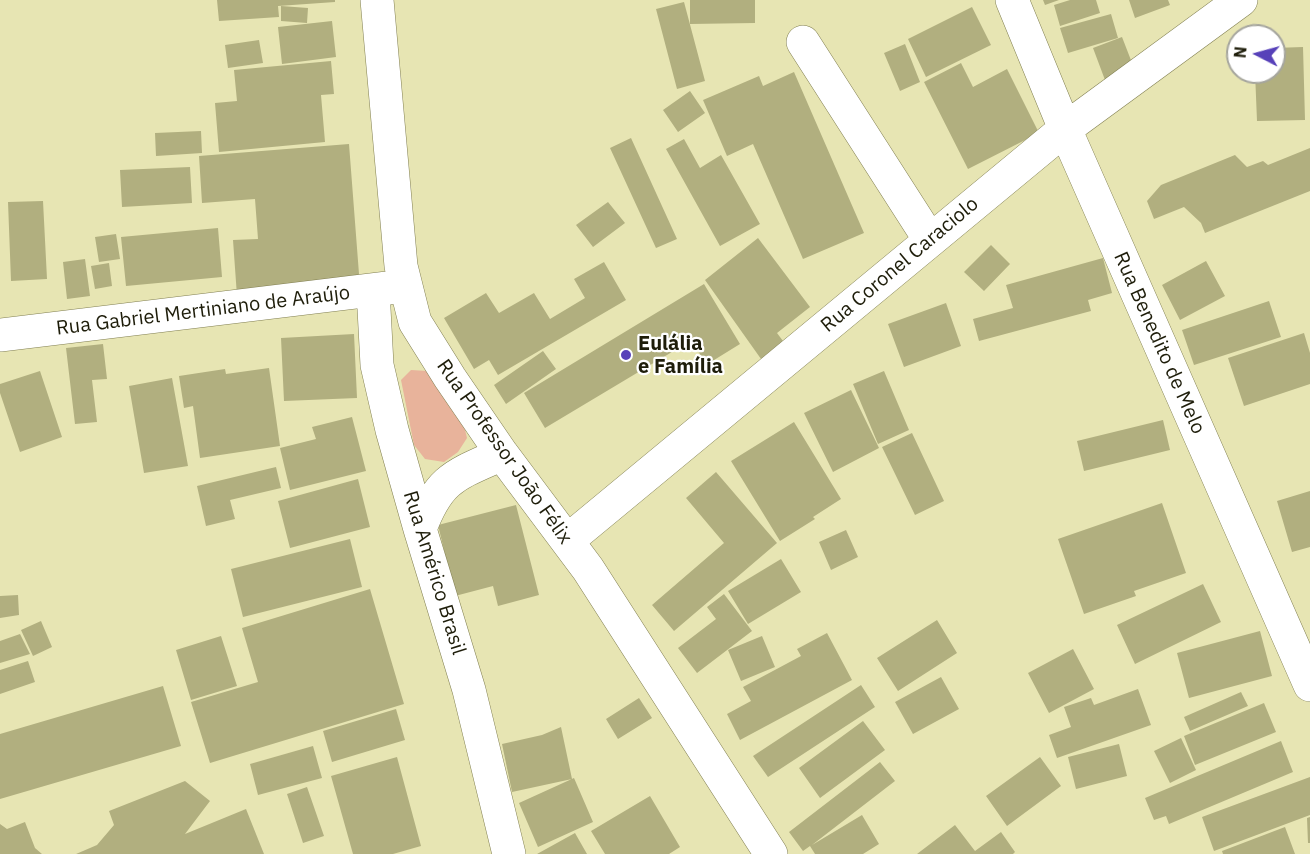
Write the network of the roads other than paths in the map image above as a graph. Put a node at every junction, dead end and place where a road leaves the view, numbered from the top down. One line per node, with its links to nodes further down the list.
1 (377, 0): 7 (street, Rua Professor João Félix)
2 (1012, 0): 5 (street, Rua Benedito de Melo)
3 (1241, 0): 5 (street, Rua Coronel Caraciolo)
4 (803, 42): 6 (street)
5 (1065, 129): 6 (street, Rua Coronel Caraciolo); 13 (street, Rua Benedito de Melo)
6 (930, 240): 12 (street, Rua Coronel Caraciolo)
7 (406, 286): 8 (street, Rua Gabriel Mertiniano de Araújo); 10 (street, Rua Professor João Félix)
8 (373, 290): 9 (street, Rua Gabriel Mertiniano de Araújo); 11 (street, Rua Américo Brasil)
9 (0, 335)
10 (502, 454): 11 (street); 12 (street, Rua Professor João Félix)
11 (420, 529): 14 (street, Rua Américo Brasil)
12 (567, 541): 15 (street, Rua Professor João Félix)
13 (1310, 685)
14 (509, 854)
15 (771, 854)

